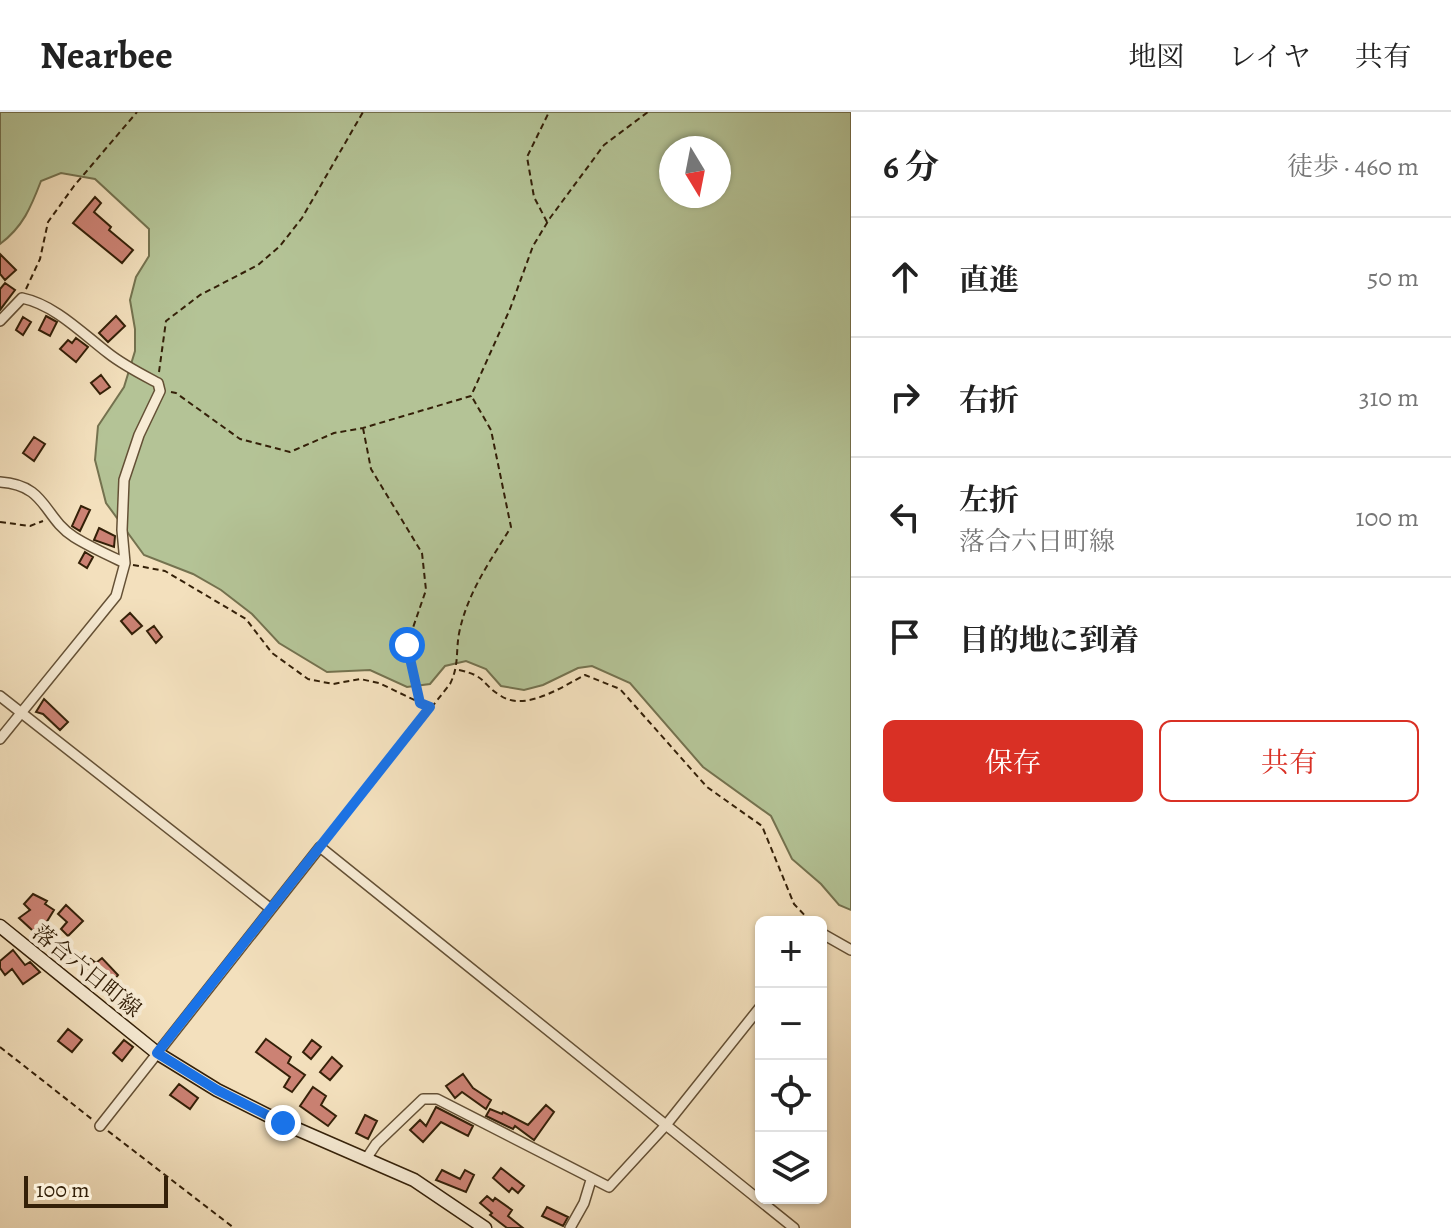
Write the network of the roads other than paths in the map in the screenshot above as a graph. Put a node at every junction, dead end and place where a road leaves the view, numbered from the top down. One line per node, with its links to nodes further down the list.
1 (0, 321): 3 (street)
2 (0, 482): 3 (street)
3 (125, 563): 5 (street)
4 (0, 696): 5 (street)
5 (21, 713): 6 (street); 7 (street)
6 (0, 739)
7 (271, 909): 12 (street); 13 (street)
8 (0, 926): 12 (main road, 落合六日町線)
9 (827, 936): 10 (street)
10 (851, 950)
11 (755, 1014): 13 (street)
12 (157, 1053): 14 (street); 15 (main road, 落合六日町線)
13 (666, 1125): 16 (street); 19 (street)
14 (100, 1126)
15 (366, 1159): 16 (street); 17 (main road, 落合六日町線)
16 (591, 1180): 18 (street)
17 (485, 1228)
18 (570, 1228)
19 (794, 1228)

